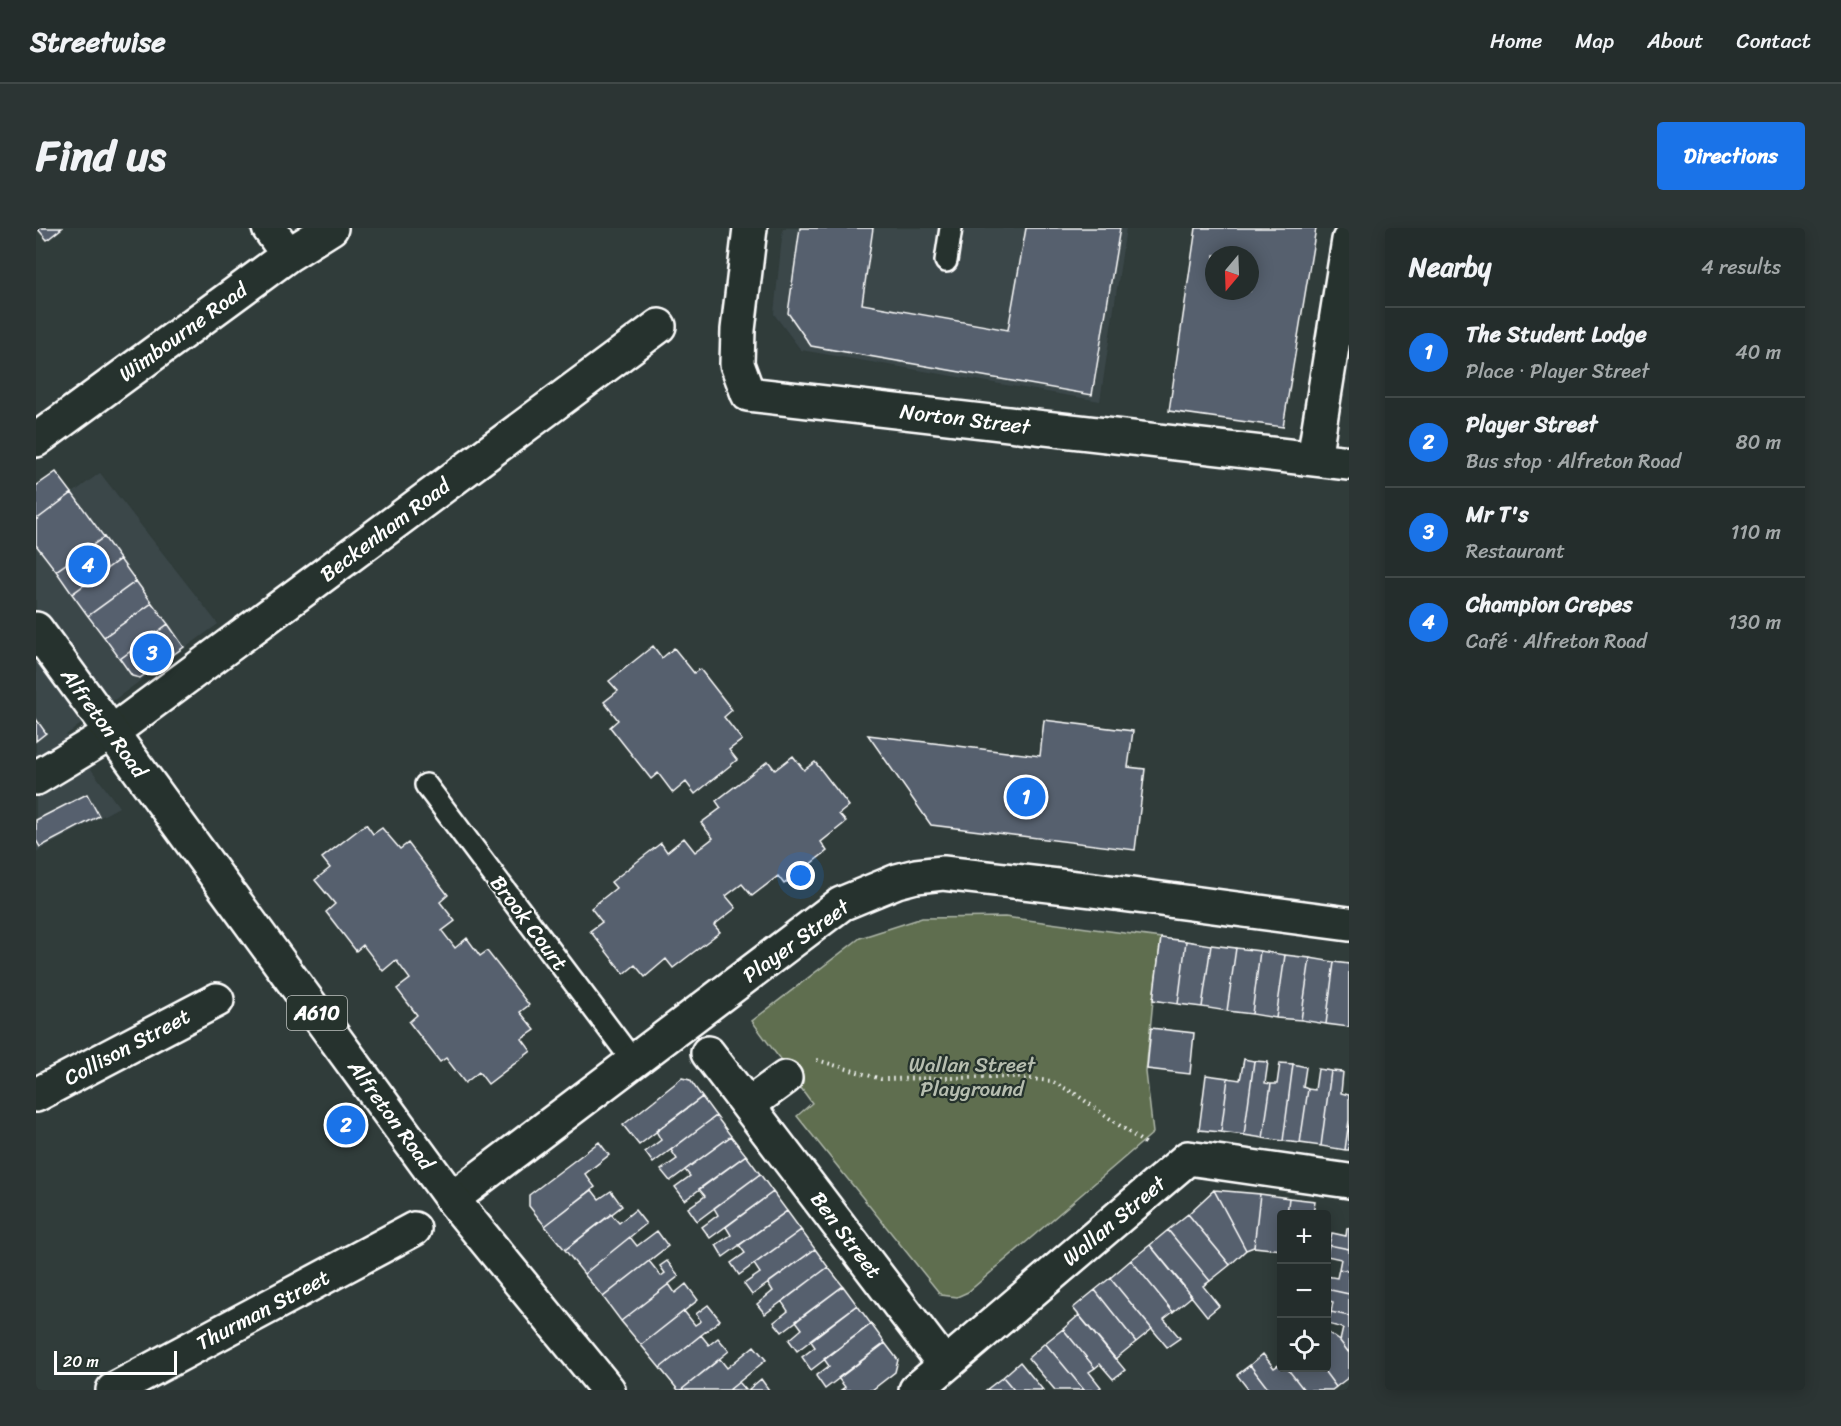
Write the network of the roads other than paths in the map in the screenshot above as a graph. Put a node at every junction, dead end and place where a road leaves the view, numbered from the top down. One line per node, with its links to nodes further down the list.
1 (269, 228): 6 (street)
2 (331, 228): 6 (street, Wimbourne Road)
3 (750, 228): 10 (street, Norton Street)
4 (951, 228): 7 (lane)
5 (1349, 240): 10 (street)
6 (288, 255): 9 (street, Wimbourne Road)
7 (946, 261)
8 (659, 327): 13 (street, Beckenham Road)
9 (36, 440)
10 (1314, 459): 11 (street, Norton Street)
11 (1349, 463)
12 (36, 629): 13 (street, Alfreton Road / A610)
13 (111, 733): 14 (street, Beckenham Road); 24 (street, Alfreton Road / A610)
14 (36, 778)
15 (426, 785): 19 (lane, Brook Court)
16 (1349, 924): 19 (street, Player Street)
17 (217, 1000): 21 (street, Collison Street)
18 (708, 1053): 22 (street, Ben Street)
19 (633, 1061): 24 (street, Player Street)
20 (785, 1078): 22 (street)
21 (36, 1095)
22 (748, 1105): 26 (street, Ben Street)
23 (1349, 1180): 26 (street, Wallan Street)
24 (452, 1199): 28 (street, Alfreton Road / A610)
25 (414, 1230): 27 (street, Thurman Street)
26 (945, 1365): 29 (street, Wallan Street)
27 (113, 1390)
28 (608, 1390)
29 (916, 1390)

